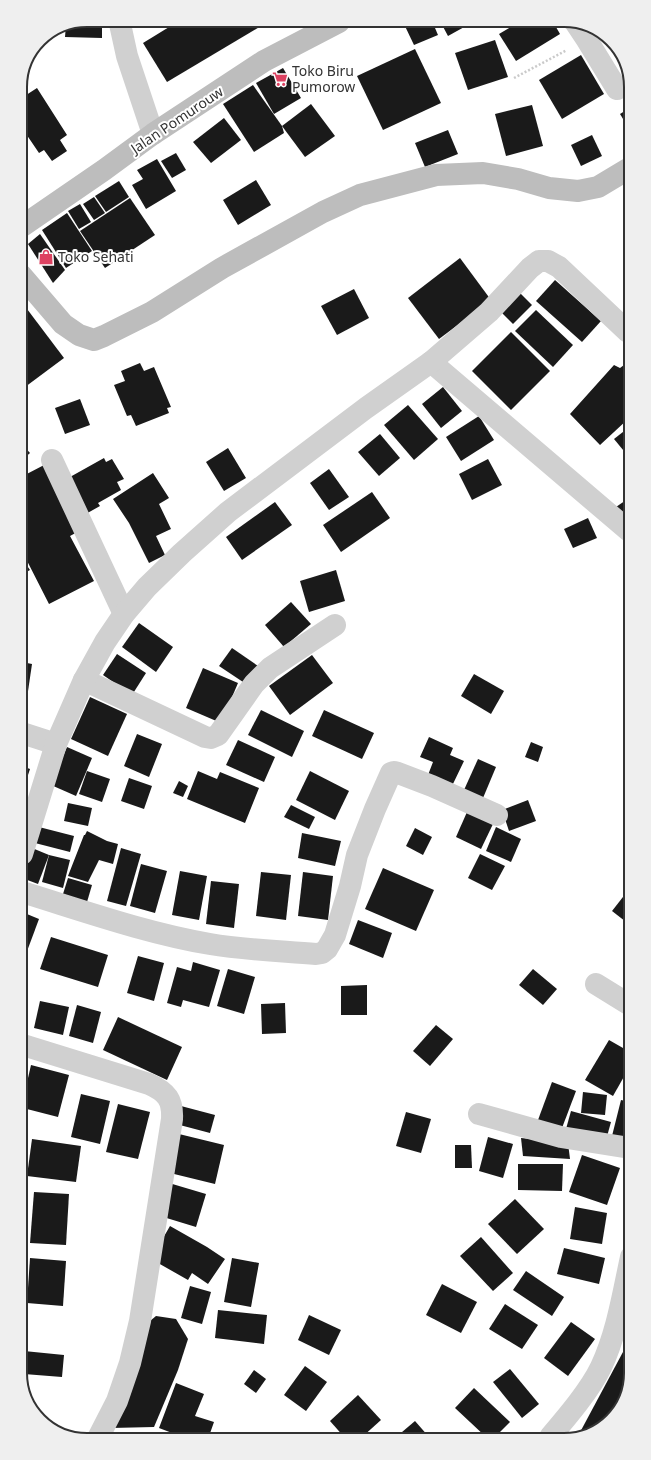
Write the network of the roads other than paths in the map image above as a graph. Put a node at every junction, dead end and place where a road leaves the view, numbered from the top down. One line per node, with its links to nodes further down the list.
1 (121, 27): 5 (street)
2 (329, 27): 5 (street, Jalan Pomurouw)
3 (580, 29): 4 (street)
4 (617, 89)
5 (153, 134): 7 (street, Jalan Pomurouw)
6 (624, 171): 8 (street)
7 (27, 222)
8 (27, 282)
9 (624, 328): 10 (street)
10 (431, 362): 12 (street); 13 (street)
11 (52, 460): 13 (street)
12 (624, 527)
13 (124, 614): 15 (street)
14 (335, 625): 15 (street)
15 (84, 680): 17 (street)
16 (27, 735): 17 (street)
17 (56, 744): 19 (street)
18 (497, 815): 20 (street)
19 (27, 838)
20 (27, 894)
21 (596, 984): 22 (street)
22 (624, 1001)
23 (27, 1046): 27 (street)
24 (479, 1114): 25 (street)
25 (624, 1147)
26 (624, 1317): 28 (street)
27 (101, 1433)
28 (554, 1433)

